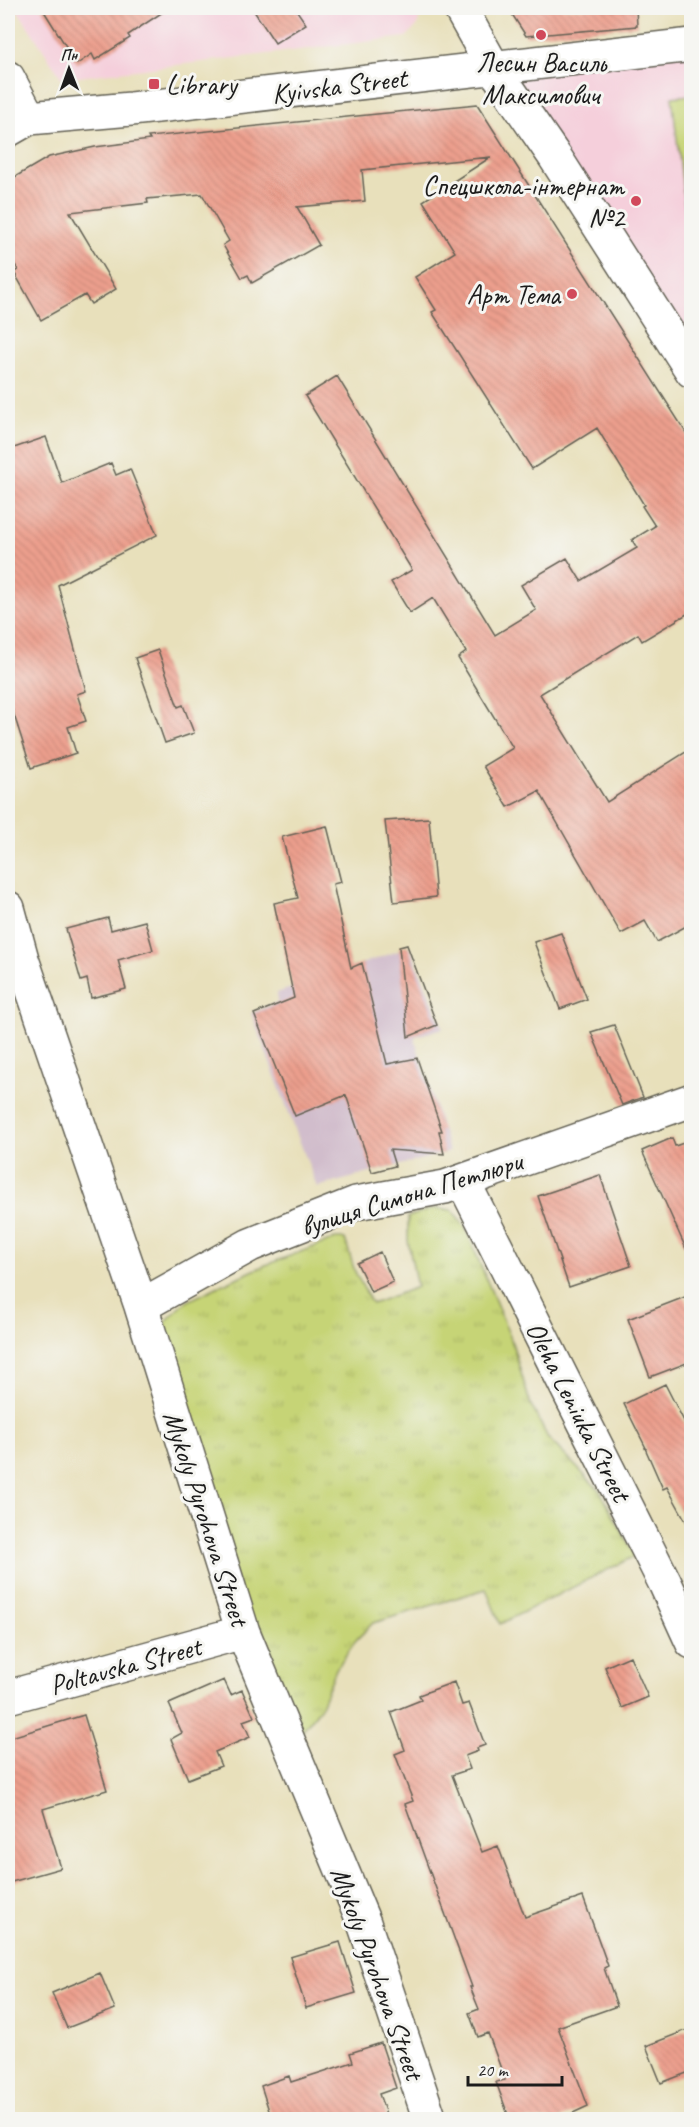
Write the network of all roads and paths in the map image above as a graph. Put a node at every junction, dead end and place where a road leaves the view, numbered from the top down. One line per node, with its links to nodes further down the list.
1 (460, 8): 3 (street)
2 (692, 45): 3 (street, Kyivska Street)
3 (493, 67): 5 (street, Kyivska Street); 6 (street)
4 (8, 78): 5 (street)
5 (18, 124)
6 (681, 337): 7 (street)
7 (692, 371)
8 (8, 908): 11 (street, Mykoly Pyrohova Street)
9 (692, 1100): 10 (street, вулиця Симона Петлюри)
10 (463, 1181): 11 (street, вулиця Симона Петлюри); 13 (street, Oleha Leniuka Street)
11 (141, 1306): 12 (street, Mykoly Pyrohova Street)
12 (243, 1632): 14 (street, Poltavska Street); 15 (street, Mykoly Pyrohova Street)
13 (692, 1642)
14 (8, 1697)
15 (430, 2120)

